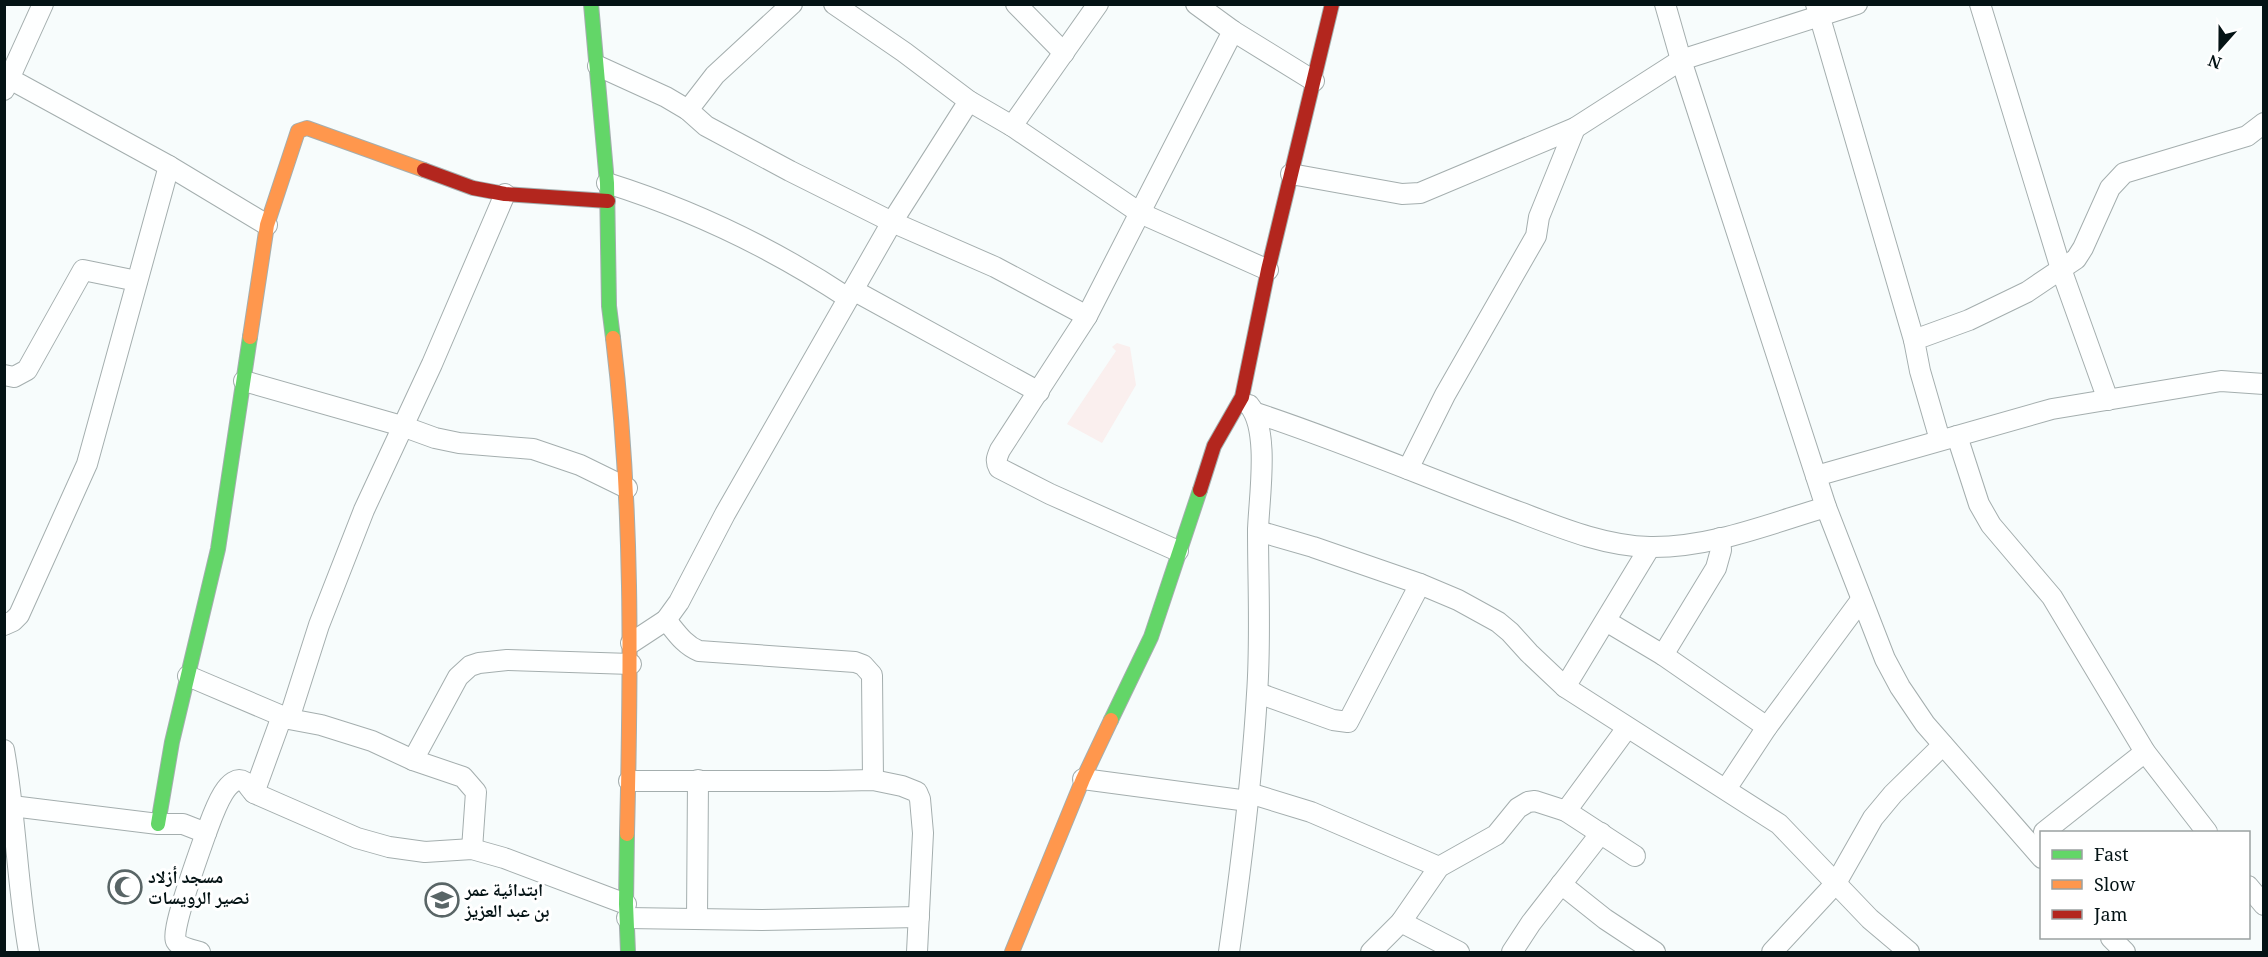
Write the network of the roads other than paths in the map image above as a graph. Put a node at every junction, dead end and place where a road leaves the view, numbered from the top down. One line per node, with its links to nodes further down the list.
1 (43, 4): 18 (street)
2 (591, 4): 16 (street)
3 (792, 4): 20 (street)
4 (834, 4): 19 (street)
5 (1016, 4): 14 (street)
6 (1098, 4): 14 (street)
7 (1196, 4): 13 (street)
8 (1332, 4): 17 (street)
9 (1665, 4): 15 (street)
10 (1857, 4): 12 (street)
11 (1980, 4): 31 (street)
12 (1818, 10): 15 (street); 36 (street)
13 (1233, 31): 17 (street); 28 (street)
14 (1064, 53): 22 (street)
15 (1681, 60): 23 (street); 47 (street)
16 (598, 66): 20 (street); 26 (street)
17 (1314, 81): 25 (street)
18 (7, 85): 24 (street)
19 (969, 101): 22 (street); 29 (street)
20 (688, 110): 29 (street)
21 (2264, 123): 31 (street)
22 (1012, 126): 28 (street)
23 (1575, 128): 25 (street); 46 (street)
24 (169, 166): 30 (street); 33 (street)
25 (1291, 174): 32 (street)
26 (608, 192): 27 (street); 34 (street); 48 (street)
27 (505, 194): 30 (street); 44 (street)
28 (1140, 213): 32 (street); 35 (street)
29 (892, 222): 34 (street); 35 (street)
30 (267, 225): 38 (street)
31 (2061, 269): 36 (street); 42 (street)
32 (1268, 270): 41 (street)
33 (137, 281): 37 (street); 58 (street)
34 (851, 294): 40 (street); 56 (street)
35 (1087, 315): 40 (street)
36 (1914, 340): 45 (street)
37 (4, 375)
38 (244, 381): 44 (street); 62 (street)
39 (2264, 384): 42 (street)
40 (1039, 392): 53 (street)
41 (1242, 397): 43 (street); 53 (street)
42 (2108, 399): 45 (street)
43 (1256, 413): 46 (street); 50 (street)
44 (402, 426): 48 (street); 65 (street)
45 (1949, 438): 47 (street); 70 (street)
46 (1408, 469): 52 (street)
47 (1816, 476): 49 (street)
48 (627, 488): 59 (street)
49 (1826, 507): 51 (street); 55 (street)
50 (1258, 531): 54 (street); 64 (street)
51 (1720, 538): 52 (street); 60 (street)
52 (1650, 547): 57 (street)
53 (1178, 551): 72 (street)
54 (1420, 584): 63 (street); 64 (street)
55 (1861, 600): 66 (street); 68 (street)
56 (666, 620): 59 (street); 75 (street)
57 (1606, 621): 60 (street); 63 (street)
58 (4, 625)
59 (631, 644): 61 (street)
60 (1663, 656): 66 (street)
61 (631, 664): 71 (street); 73 (street)
62 (188, 676): 65 (street); 82 (street)
63 (1565, 687): 67 (street)
64 (1258, 693): 79 (street)
65 (286, 717): 71 (street); 78 (street)
66 (1767, 727): 77 (street)
67 (1627, 728): 77 (street); 81 (street)
68 (1943, 745): 87 (street); 92 (street)
69 (4, 750): 76 (street)
70 (2145, 752): 83 (street); 84 (street)
71 (413, 760): 88 (street)
72 (1083, 779): 79 (street); 104 (street)
73 (629, 780): 74 (street); 95 (street)
74 (698, 780): 75 (street); 97 (street)
75 (873, 780): 96 (street)
76 (7, 782): 80 (street)
77 (1726, 789): 92 (street)
78 (254, 793): 85 (street); 88 (street)
79 (1249, 797): 90 (street); 105 (street)
80 (12, 806): 82 (street); 100 (street)
81 (1566, 811): 86 (street); 90 (street)
82 (158, 824): 85 (street)
83 (2052, 831)
84 (2206, 831)
85 (206, 833): 101 (street)
86 (1601, 833): 89 (street); 91 (street)
87 (2039, 842)
88 (472, 849): 95 (street)
89 (1635, 856)
90 (1439, 867): 98 (street)
91 (1561, 884): 108 (street); 109 (street)
92 (1836, 884): 110 (street); 111 (street)
93 (2250, 888): 94 (street)
94 (2264, 905)
95 (627, 911): 97 (street); 102 (street)
96 (920, 917): 97 (street); 103 (street)
97 (697, 919)
98 (1401, 922): 106 (street); 107 (street)
99 (2112, 939): 112 (street)
100 (29, 952)
101 (200, 952)
102 (627, 952)
103 (917, 952)
104 (1012, 952)
105 (1229, 952)
106 (1371, 952)
107 (1459, 952)
108 (1512, 952)
109 (1655, 952)
110 (1772, 952)
111 (1909, 952)
112 (2125, 952)

